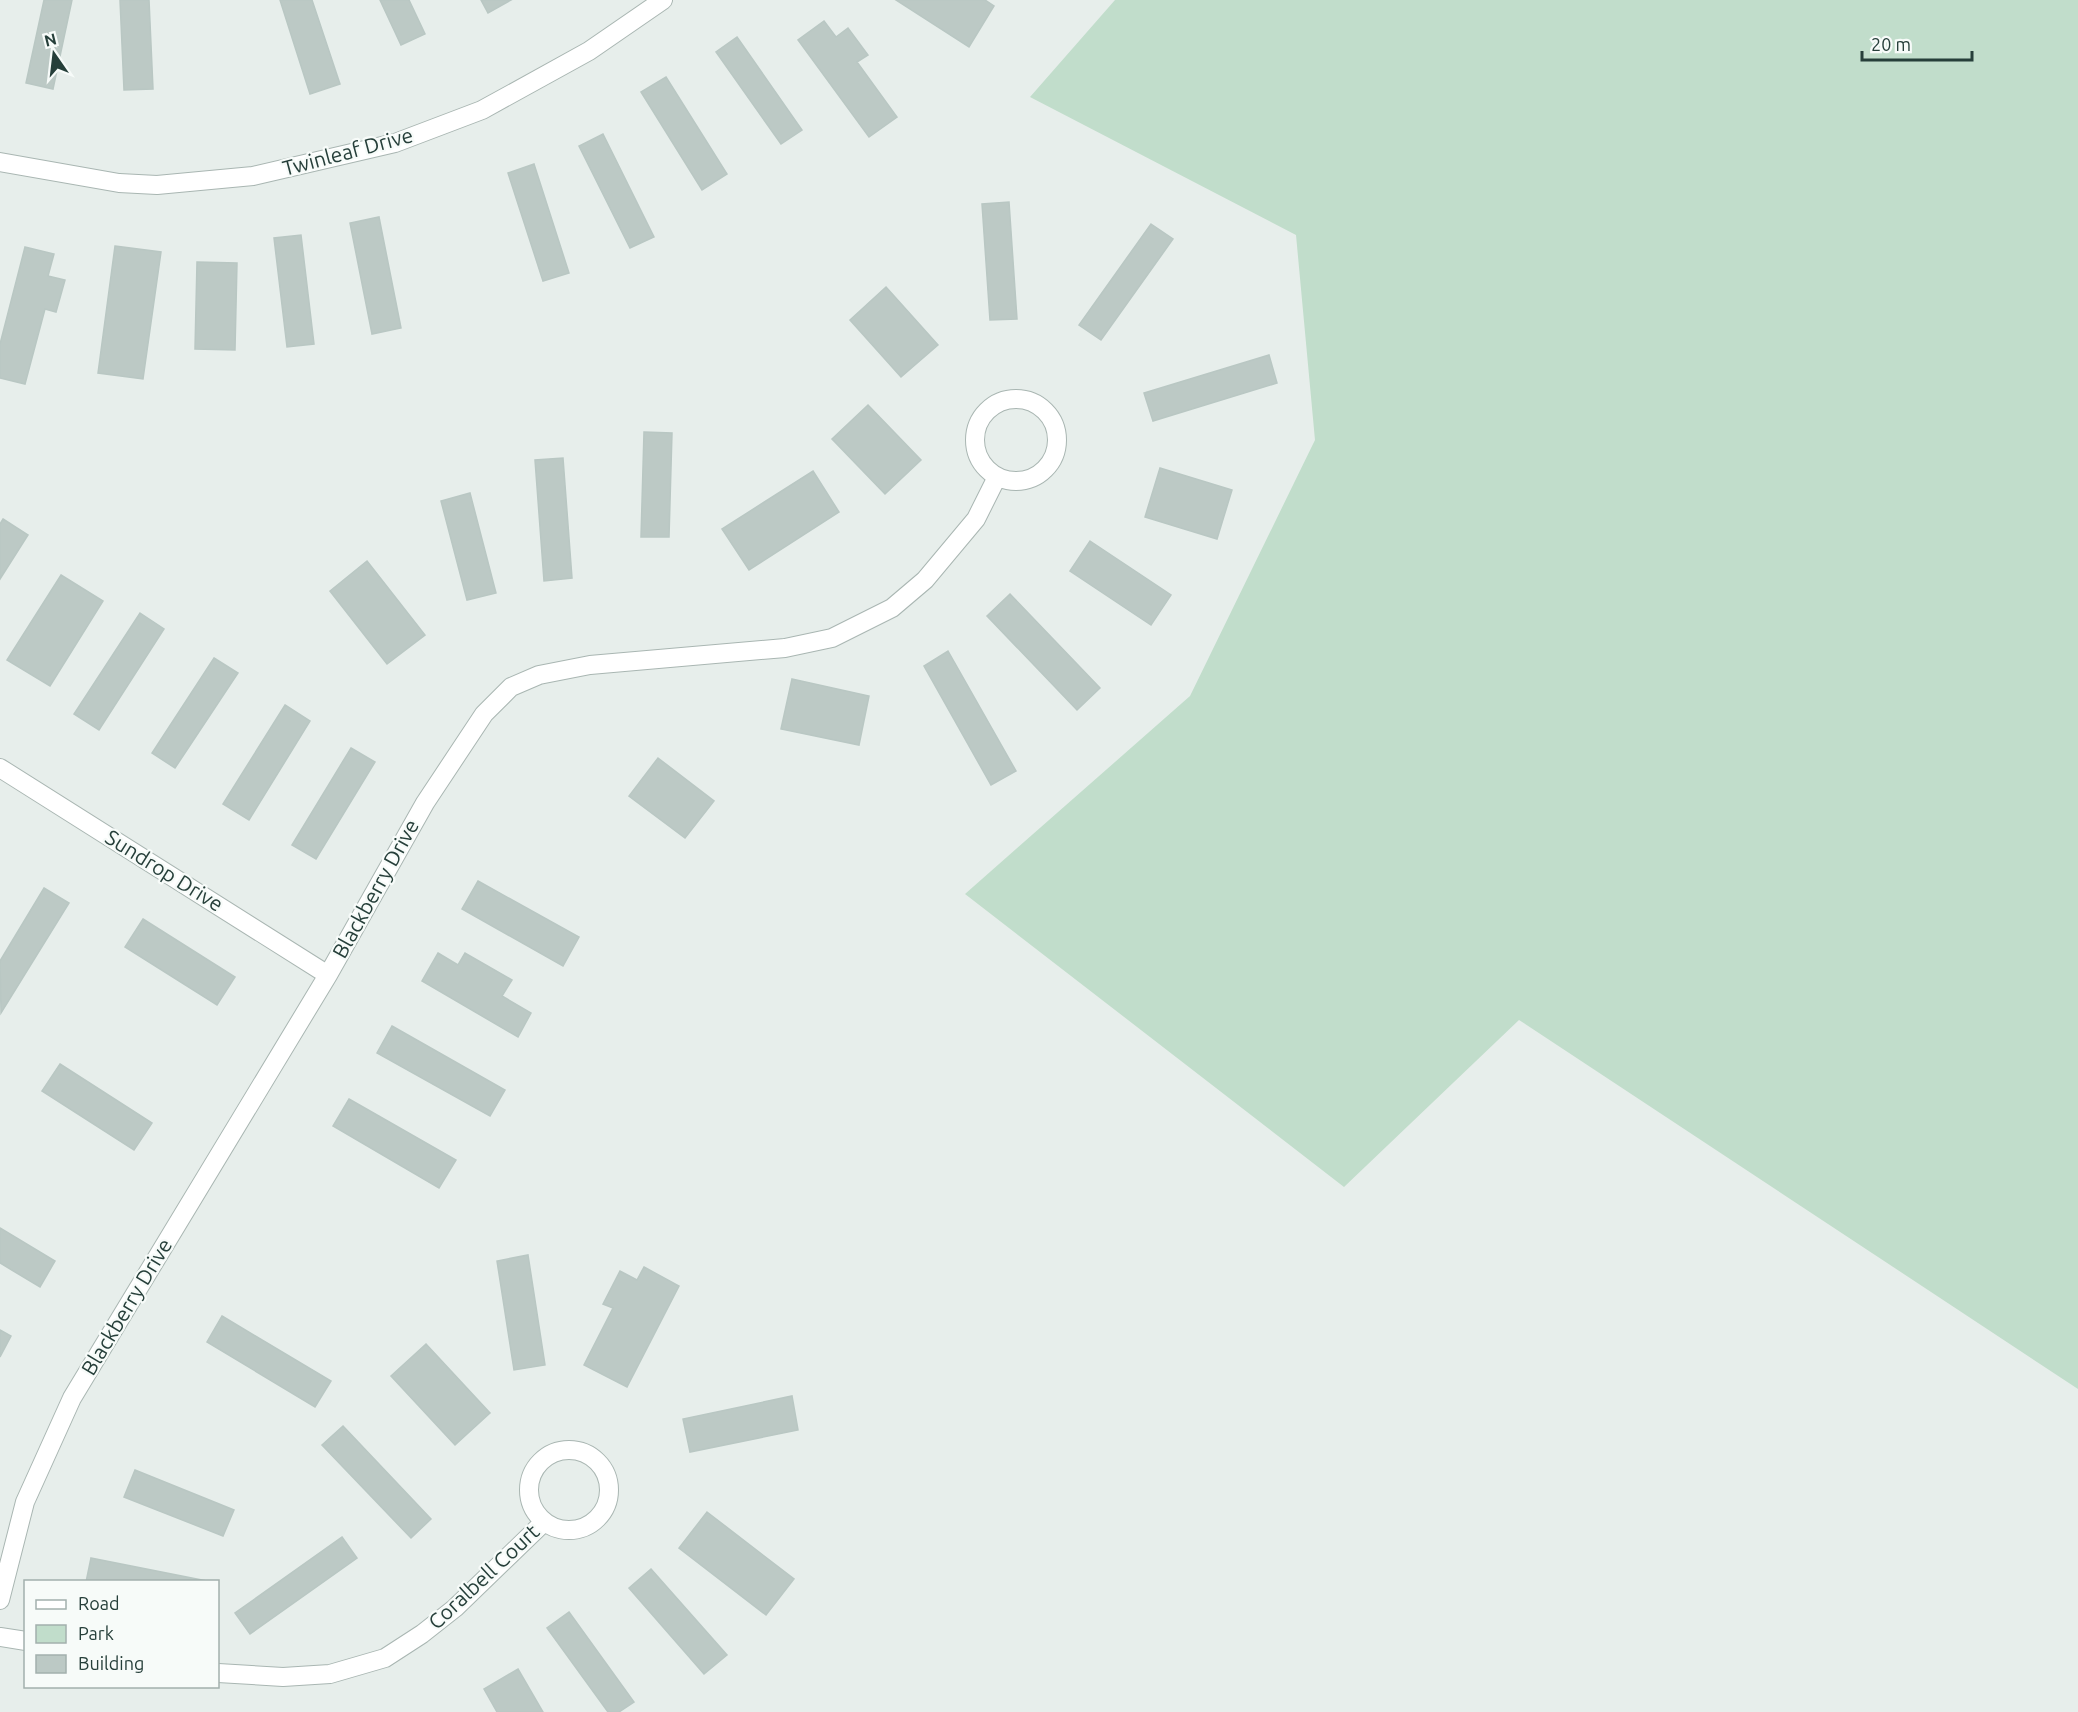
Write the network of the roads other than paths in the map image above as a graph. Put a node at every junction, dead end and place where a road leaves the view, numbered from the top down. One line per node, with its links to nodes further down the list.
1 (663, 0): 2 (street, Twinleaf Drive)
2 (0, 162)
3 (997, 477): 3 (street); 5 (street, Blackberry Drive)
4 (0, 768): 5 (street, Sundrop Drive)
5 (328, 975): 7 (street, Blackberry Drive)
6 (544, 1522): 6 (street, Coralbell Court); 10 (street, Coralbell Court)
7 (0, 1600)
8 (0, 1637): 9 (street)
9 (24, 1641)
10 (219, 1672)

